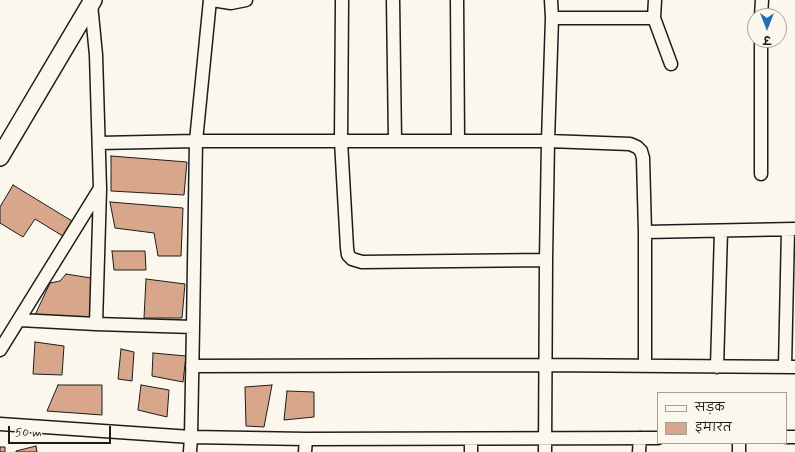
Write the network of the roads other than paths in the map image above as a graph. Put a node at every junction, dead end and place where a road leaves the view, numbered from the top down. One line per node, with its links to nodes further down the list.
1 (211, 0): 2 (street); 15 (street)
2 (246, 0)
3 (342, 0): 16 (street)
4 (392, 0): 17 (street)
5 (457, 0): 13 (street)
6 (551, 0): 9 (street)
7 (655, 0): 10 (street)
8 (92, 2): 18 (street); 19 (street)
9 (552, 18): 10 (street); 14 (street)
10 (654, 18): 12 (street)
11 (761, 48): 20 (street)
12 (671, 64)
13 (458, 140): 14 (street); 17 (street)
14 (548, 140): 24 (street); 25 (street)
15 (196, 141): 16 (street); 18 (street); 28 (street)
16 (342, 141): 17 (street); 25 (street)
17 (395, 141)
18 (99, 143): 21 (street)
19 (0, 157)
20 (761, 174)
21 (100, 189): 26 (street); 27 (street)
22 (792, 229): 23 (street); 34 (street)
23 (721, 230): 24 (street); 33 (street)
24 (645, 232): 32 (street)
25 (546, 260): 30 (street)
26 (19, 320): 27 (street); 29 (street)
27 (96, 324): 28 (street)
28 (193, 327): 31 (street)
29 (0, 350)
30 (545, 365): 31 (street); 32 (street); 41 (street)
31 (192, 366): 36 (street)
32 (645, 366): 33 (street)
33 (717, 367): 34 (street)
34 (790, 367)
35 (0, 424): 36 (street)
36 (191, 436): 39 (street); 42 (street)
37 (640, 438): 38 (street); 41 (street); 46 (street)
38 (657, 438)
39 (306, 439): 40 (street); 43 (street)
40 (471, 439): 41 (street); 44 (street)
41 (545, 439): 45 (street)
42 (190, 452)
43 (305, 452)
44 (471, 452)
45 (545, 452)
46 (639, 452)

